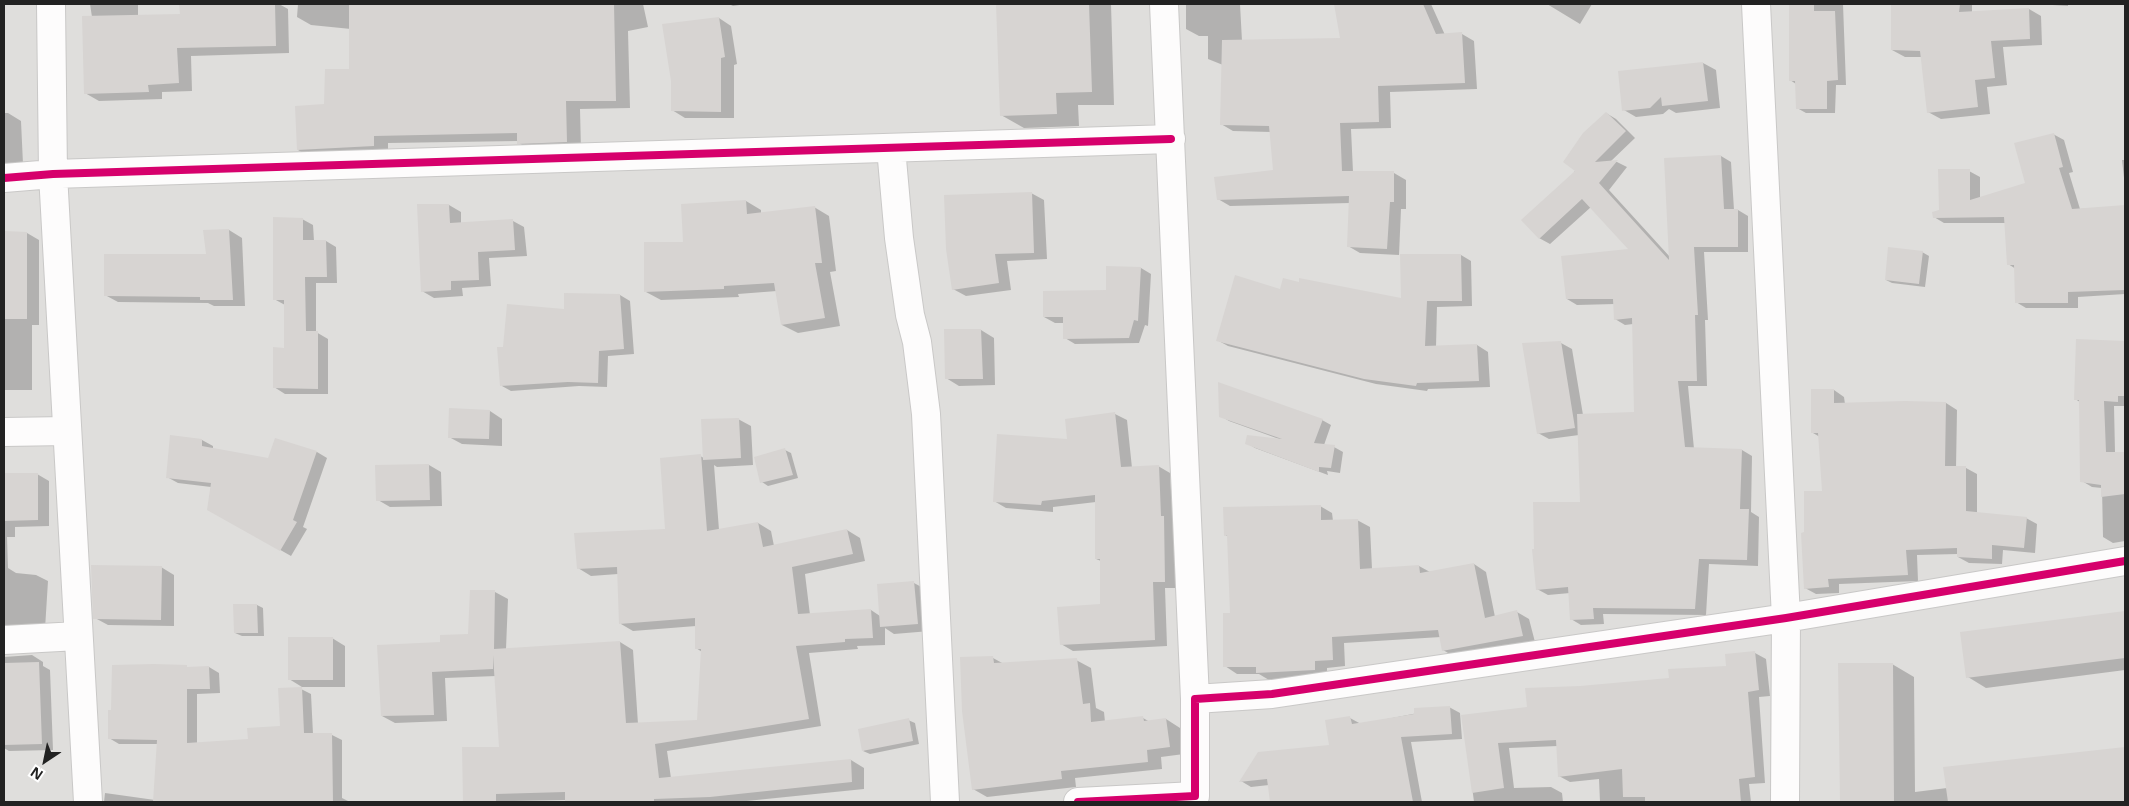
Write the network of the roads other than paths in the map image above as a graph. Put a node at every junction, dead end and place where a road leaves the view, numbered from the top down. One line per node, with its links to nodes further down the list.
1 (51, 4): 6 (street)
2 (1164, 4): 4 (street)
3 (1756, 4): 11 (street)
4 (1171, 140): 5 (street); 14 (street)
5 (891, 148): 6 (street); 17 (street)
6 (53, 174): 7 (street); 8 (street)
7 (4, 178)
8 (67, 431): 9 (street); 12 (street)
9 (4, 432)
10 (2125, 561): 11 (street)
11 (1786, 618): 14 (street); 19 (street)
12 (78, 636): 13 (street); 16 (street)
13 (4, 640)
14 (1195, 699): 15 (street)
15 (1195, 799): 18 (street)
16 (88, 802)
17 (945, 802)
18 (1078, 802)
19 (1785, 802)

